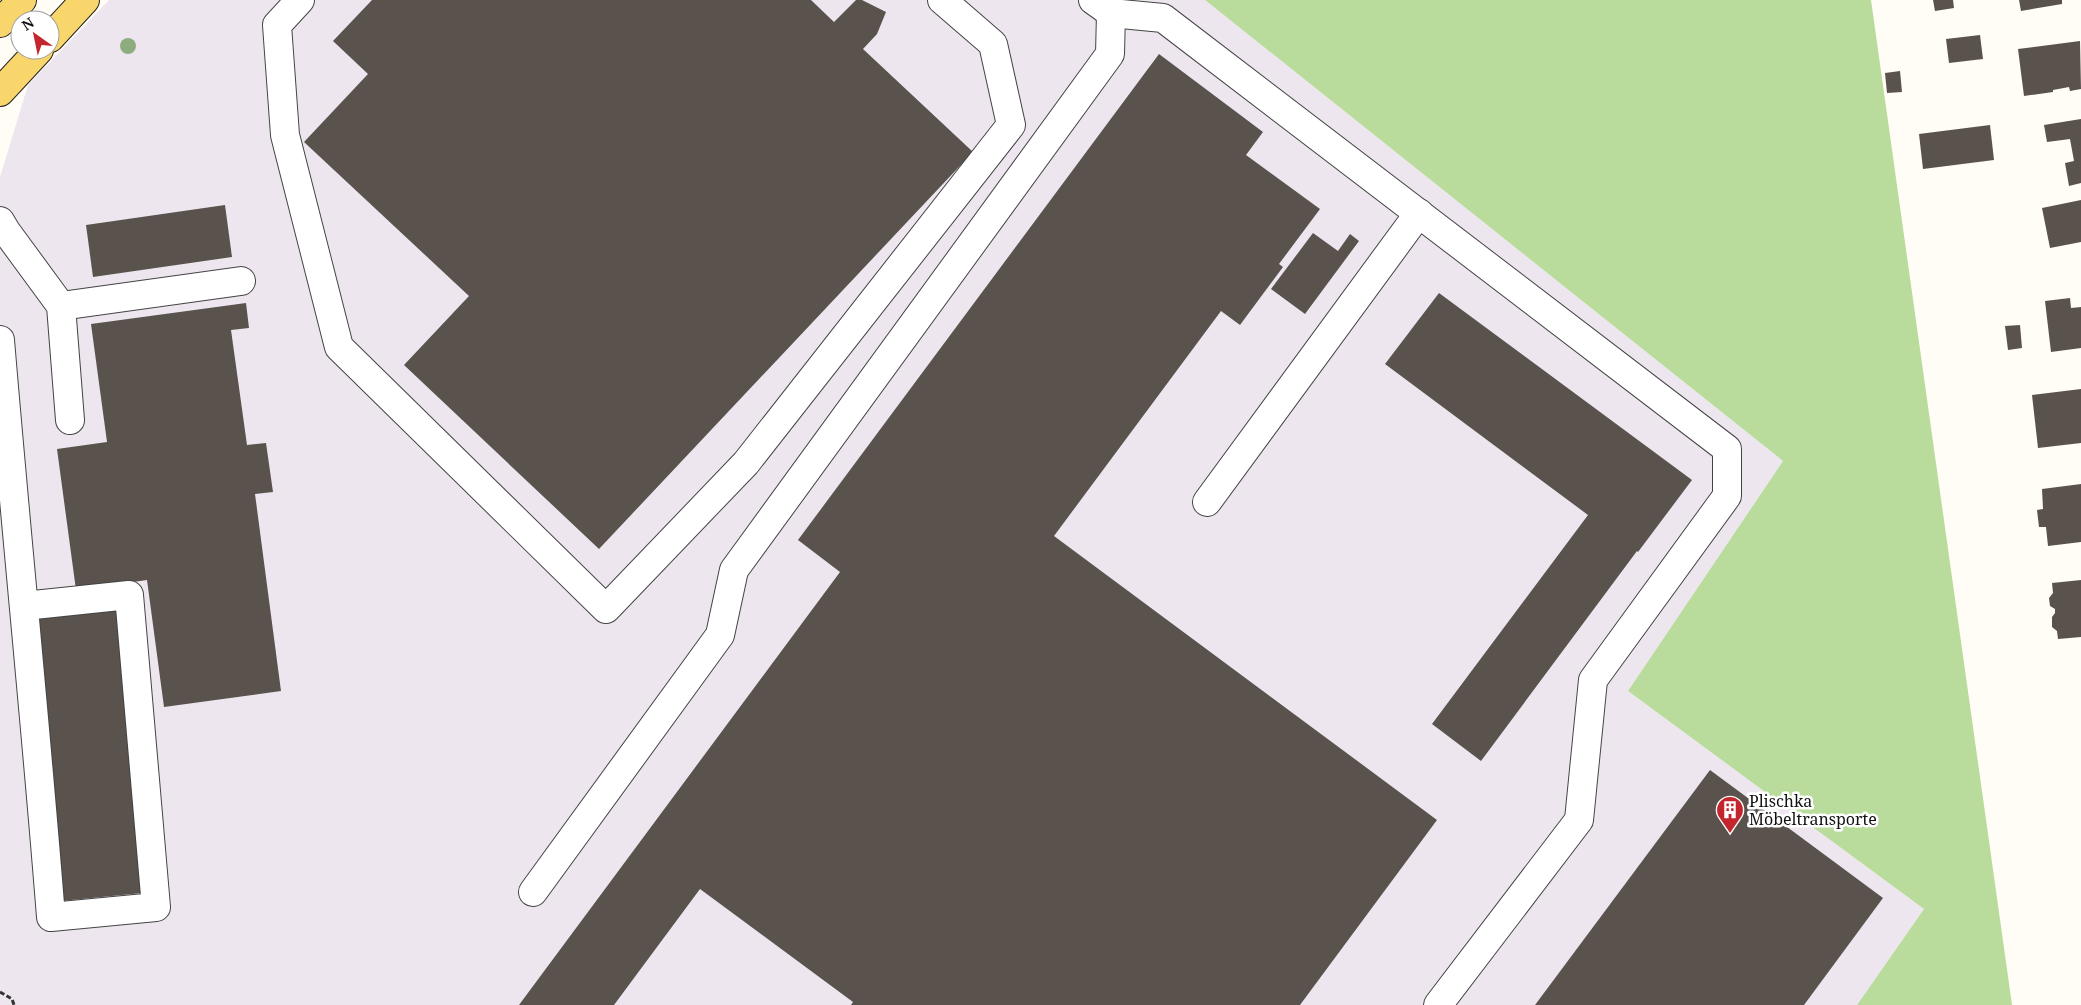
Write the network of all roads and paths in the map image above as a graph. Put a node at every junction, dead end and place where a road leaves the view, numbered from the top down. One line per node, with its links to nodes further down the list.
1 (22, 0): 6 (main road)
2 (85, 0): 7 (main road)
3 (300, 0): 4 (lane)
4 (942, 0)
5 (1102, 7): 10 (lane); 18 (lane)
6 (0, 23)
7 (60, 27)
8 (30, 60): 9 (main road)
9 (0, 92)
10 (1419, 213): 16 (lane); 21 (lane)
11 (0, 221): 13 (lane)
12 (241, 281): 13 (lane)
13 (61, 306): 15 (lane)
14 (0, 340): 17 (lane)
15 (70, 420)
16 (1207, 502)
17 (24, 606): 17 (lane)
18 (533, 892)
19 (0, 992): 20 (path)
20 (14, 1005)
21 (1438, 1005)

